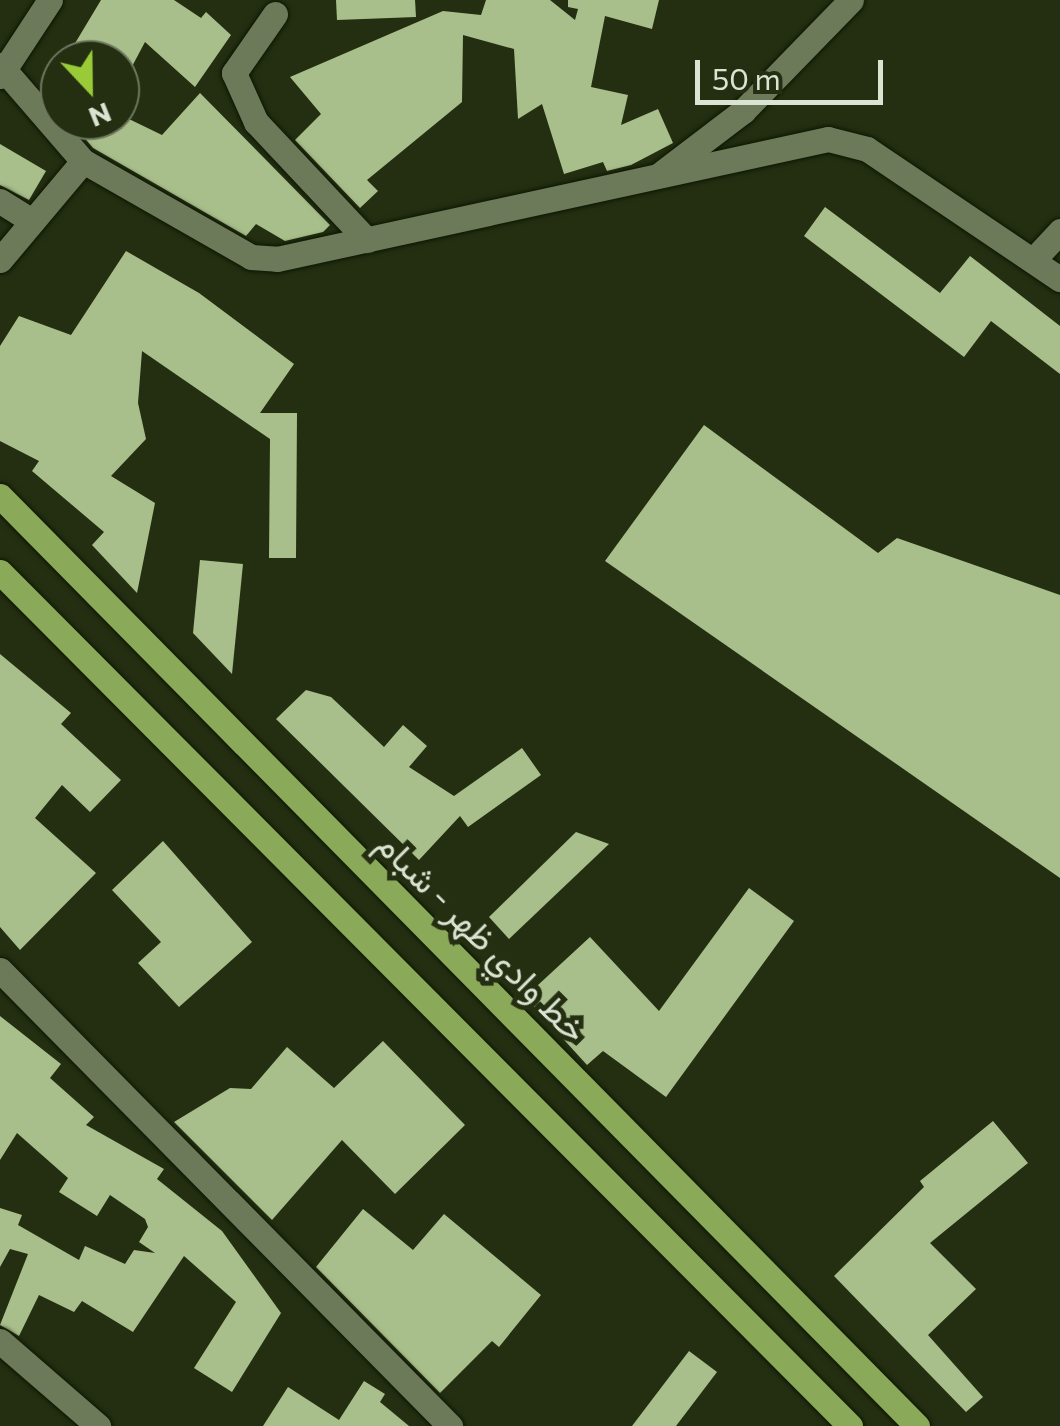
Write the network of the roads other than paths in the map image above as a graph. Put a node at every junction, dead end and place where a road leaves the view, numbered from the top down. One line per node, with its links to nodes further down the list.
1 (50, 0): 4 (street)
2 (851, 0): 6 (street)
3 (275, 14): 10 (street)
4 (2, 70): 5 (street)
5 (83, 160): 8 (street); 10 (street)
6 (652, 180): 10 (street); 11 (street)
7 (0, 202): 8 (street)
8 (32, 221): 12 (street)
9 (1060, 231): 11 (street)
10 (367, 240)
11 (1035, 258): 13 (street)
12 (0, 260)
13 (1060, 279)
14 (0, 496): 21 (main road, خط وادي ظهر - شبام)
15 (0, 572): 20 (main road)
16 (0, 970): 19 (street)
17 (0, 1342): 18 (street)
18 (98, 1426)
19 (450, 1426)
20 (850, 1426)
21 (916, 1426)

